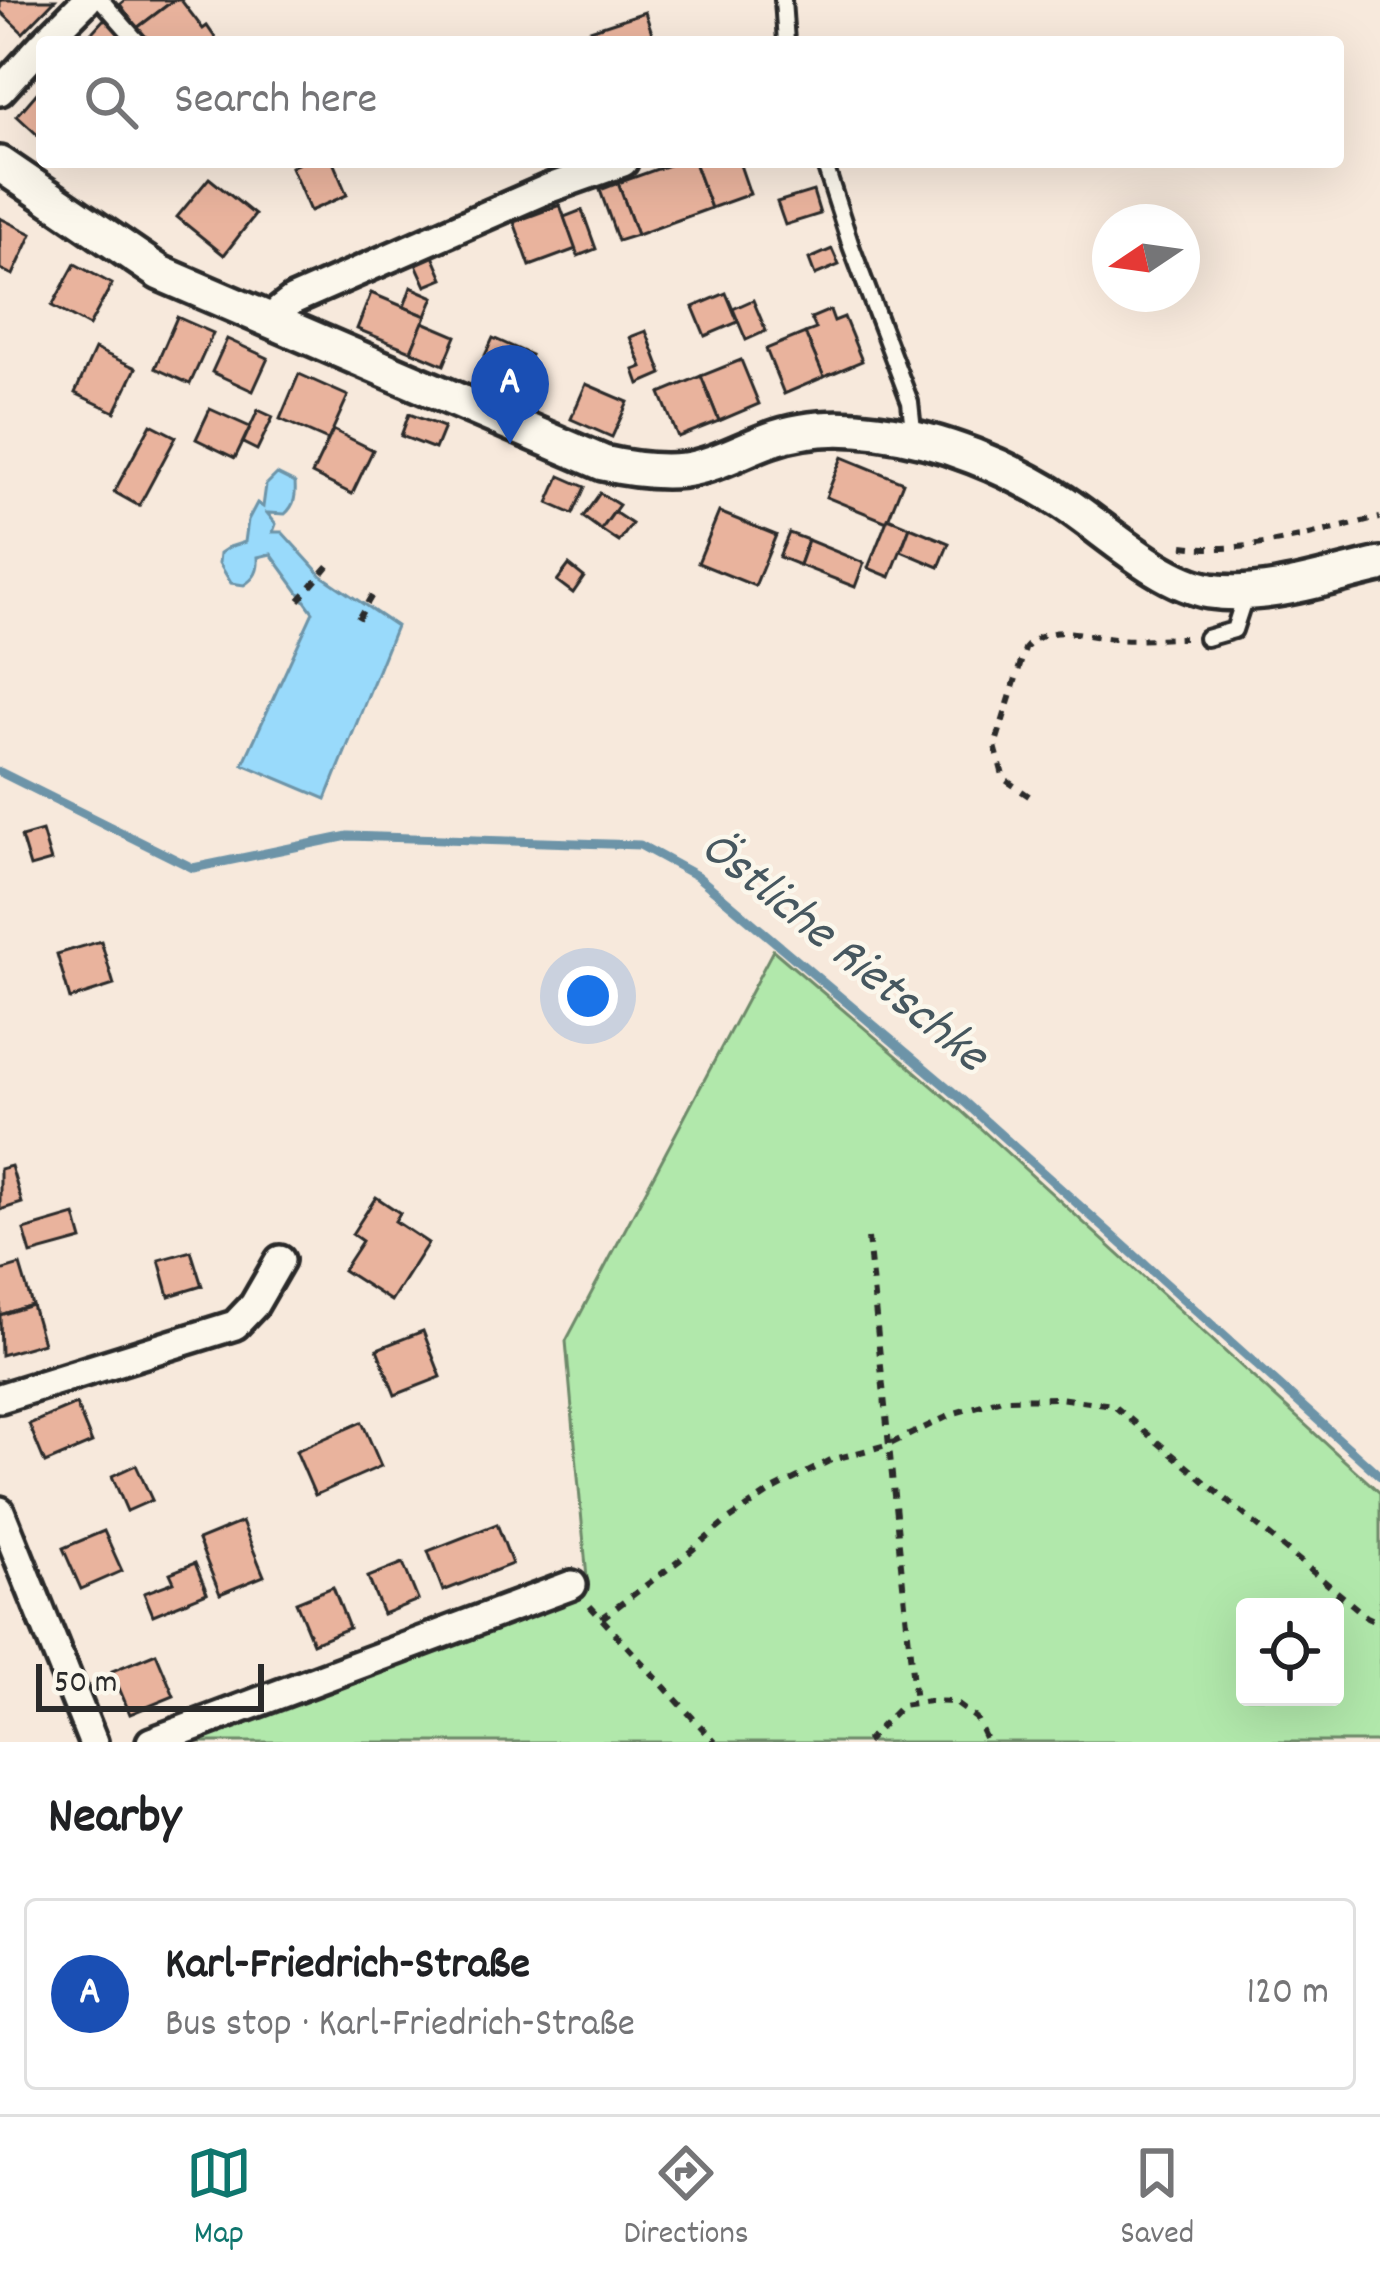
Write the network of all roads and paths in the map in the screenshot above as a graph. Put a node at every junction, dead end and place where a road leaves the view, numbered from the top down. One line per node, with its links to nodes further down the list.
1 (87, 0): 4 (street)
2 (101, 0): 5 (lane)
3 (783, 0): 6 (lane)
4 (52, 36)
5 (133, 36)
6 (786, 36)
7 (36, 53): 8 (street)
8 (0, 92)
9 (0, 164): 12 (street)
10 (606, 168): 12 (street)
11 (826, 168): 13 (lane)
12 (273, 321): 13 (street)
13 (914, 439): 19 (street)
14 (1380, 518): 15 (path)
15 (1294, 537)
16 (330, 564): 20 (path)
17 (1380, 565): 19 (street)
18 (375, 590): 21 (path)
19 (1246, 593): 22 (lane)
20 (298, 600)
21 (358, 620)
22 (1206, 638): 23 (path)
23 (1029, 796)
24 (868, 1238): 27 (path)
25 (280, 1260): 26 (street)
26 (0, 1398)
27 (890, 1444): 30 (path); 31 (path); 32 (path)
28 (0, 1511): 33 (street)
29 (572, 1585): 30 (path); 34 (street)
30 (602, 1618): 35 (path)
31 (1380, 1623)
32 (915, 1703): 36 (path); 37 (path)
33 (92, 1742)
34 (151, 1742)
35 (715, 1742)
36 (866, 1742)
37 (987, 1742)

